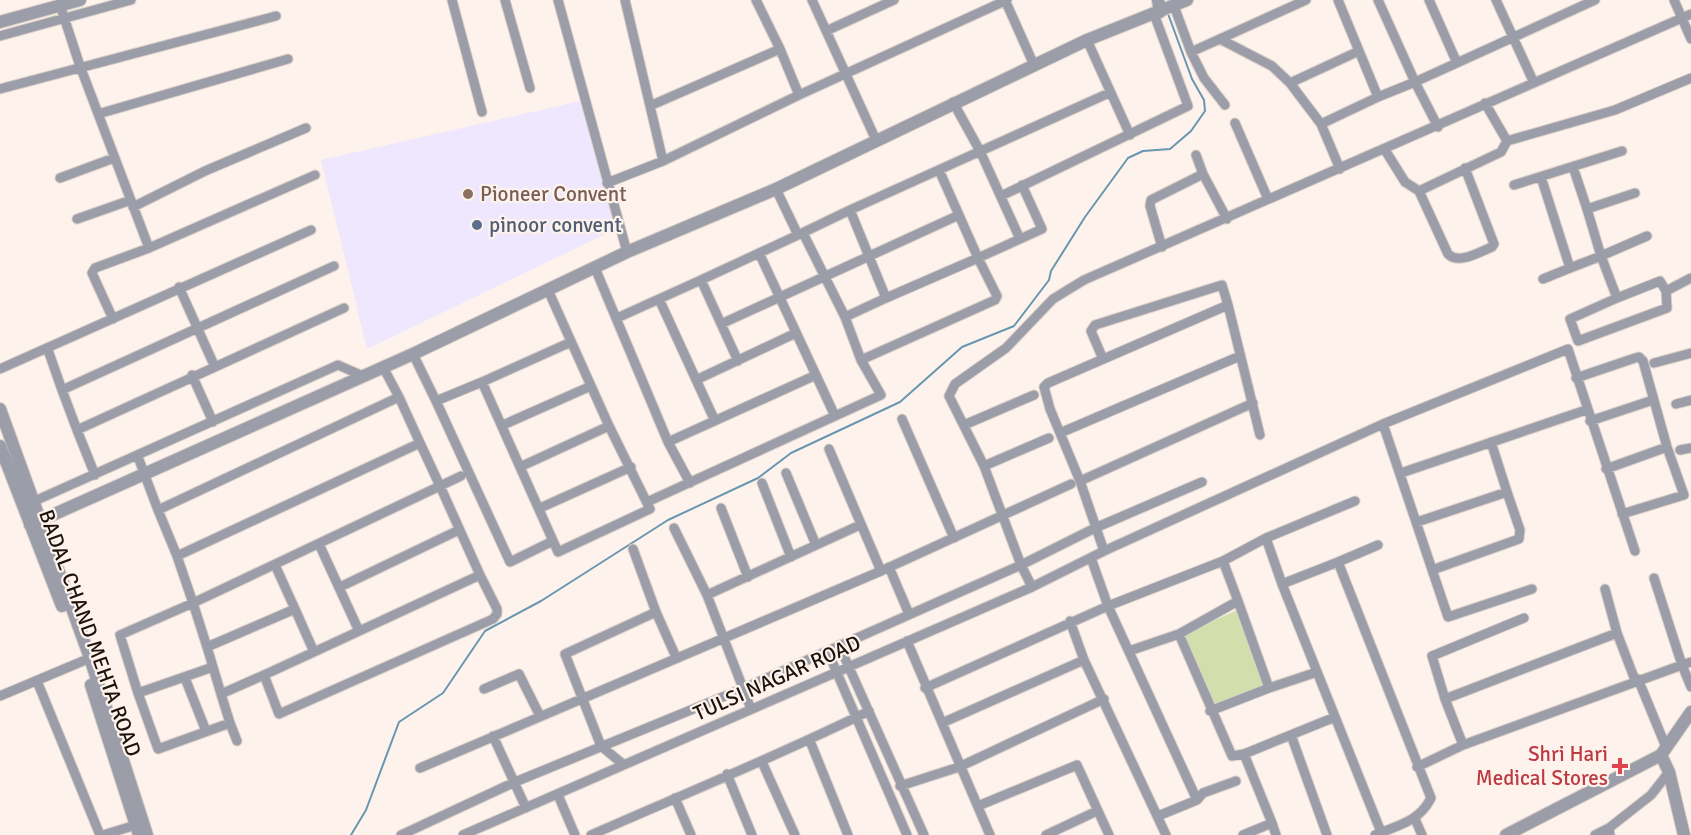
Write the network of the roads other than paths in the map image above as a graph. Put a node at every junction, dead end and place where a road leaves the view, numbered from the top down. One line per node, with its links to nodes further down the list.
1 (80, 0): 21 (street)
2 (131, 0): 21 (street)
3 (452, 0): 52 (street)
4 (505, 0): 43 (street)
5 (558, 0): 75 (street)
6 (625, 0): 50 (street)
7 (756, 0): 31 (street)
8 (812, 0): 25 (street)
9 (868, 0): 20 (street)
10 (894, 0): 20 (street)
11 (1006, 0): 36 (street); 38 (street)
12 (1306, 0): 28 (street)
13 (1338, 0): 33 (street)
14 (1378, 0): 41 (street)
15 (1429, 0): 35 (street)
16 (1496, 0): 27 (street)
17 (1595, 0): 27 (street)
18 (1674, 0): 23 (street)
19 (1170, 6): 30 (street); 32 (street); 58 (street)
20 (872, 10): 25 (street)
21 (62, 11): 24 (street); 26 (street); 37 (street)
22 (276, 16): 37 (street)
23 (1687, 16): 29 (street); 42 (street)
24 (0, 22)
25 (826, 31): 38 (street)
26 (0, 36)
27 (1512, 37): 35 (street); 42 (street)
28 (1220, 39): 32 (street); 40 (street)
29 (1691, 39)
30 (1087, 40): 36 (street); 45 (street)
31 (780, 49): 46 (street); 50 (street)
32 (1191, 51): 51 (street)
33 (1359, 51): 40 (street); 47 (street)
34 (288, 59): 53 (street)
35 (1457, 63): 41 (street)
36 (1034, 65): 48 (street)
37 (80, 66): 44 (street); 53 (street)
38 (846, 75): 46 (street); 59 (street)
39 (1691, 78): 60 (street)
40 (1290, 82): 55 (street)
41 (1415, 82): 47 (street); 56 (street)
42 (1534, 83): 49 (street)
43 (530, 88)
44 (0, 90)
45 (1110, 93): 58 (street); 62 (street)
46 (799, 96): 66 (street)
47 (1378, 97): 55 (street)
48 (953, 102): 59 (street); 62 (street)
49 (1485, 103): 56 (street); 60 (street)
50 (652, 105): 66 (street)
51 (1225, 105)
52 (482, 112)
53 (98, 114): 65 (street)
54 (1235, 123): 82 (street)
55 (1321, 124): 69 (street)
56 (1438, 127): 61 (street)
57 (306, 128): 83 (street)
58 (1130, 135): 76 (street)
59 (876, 140): 78 (street)
60 (1507, 141): 68 (street)
61 (1385, 150): 69 (street); 79 (street)
62 (980, 151): 70 (street); 81 (street)
63 (1622, 151): 67 (street)
64 (1196, 155): 71 (street)
65 (114, 159): 74 (street); 83 (street)
66 (663, 161): 75 (street)
67 (1573, 167): 73 (street); 84 (street)
68 (1465, 168): 79 (street); 79 (street)
69 (1340, 169): 82 (street)
70 (939, 170): 85 (street); 86 (street)
71 (1203, 174): 88 (street); 93 (street)
72 (315, 175): 94 (street)
73 (1541, 177): 77 (street); 102 (street)
74 (60, 178)
75 (607, 183): 95 (street)
76 (1022, 185): 81 (street); 92 (street)
77 (1514, 185)
78 (776, 189): 90 (street); 95 (street)
79 (1419, 191)
80 (1635, 193): 84 (street)
81 (1001, 196): 92 (street)
82 (1268, 199): 88 (street)
83 (132, 203): 87 (street); 94 (street)
84 (1587, 209): 98 (street)
85 (849, 210): 90 (street); 97 (street)
86 (959, 215): 97 (street); 99 (street)
87 (77, 219)
88 (1227, 219): 93 (street)
89 (311, 230): 107 (street)
90 (800, 234): 96 (street); 103 (street)
91 (1647, 236): 98 (street)
92 (1020, 239): 99 (street)
93 (1162, 247): 158 (street)
94 (148, 248): 118 (street)
95 (627, 252): 101 (street)
96 (760, 255): 106 (street); 110 (street)
97 (868, 255): 103 (street); 111 (street)
98 (1601, 256): 102 (street); 112 (street)
99 (978, 258): 111 (street); 128 (street)
100 (334, 266): 120 (street)
101 (595, 268): 108 (street); 117 (street)
102 (1570, 268): 105 (street)
103 (824, 275): 110 (street); 116 (street)
104 (1691, 278): 109 (street)
105 (1544, 279)
106 (701, 280): 113 (street); 119 (street)
107 (179, 287): 118 (street); 120 (street)
108 (548, 290): 122 (street); 125 (street)
109 (1666, 291): 112 (street); 112 (street)
110 (779, 296): 119 (street); 121 (street)
111 (886, 298): 116 (street)
112 (1617, 298)
113 (659, 299): 117 (street); 138 (street)
114 (1228, 305): 126 (street); 127 (street); 127 (street)
115 (344, 308): 131 (street)
116 (845, 317): 128 (street)
117 (617, 318): 164 (street)
118 (113, 319): 123 (street)
119 (721, 324): 129 (street)
120 (197, 329): 131 (street); 141 (street)
121 (796, 333): 129 (street); 135 (street)
122 (571, 342): 139 (street); 140 (street)
123 (48, 350): 133 (street); 141 (street)
124 (1691, 353): 130 (street)
125 (414, 354): 132 (street); 146 (street)
126 (1240, 356): 147 (street); 161 (street)
127 (1103, 359): 161 (street)
128 (861, 360): 151 (street)
129 (738, 361): 138 (street)
130 (1654, 363)
131 (214, 365): 134 (street)
132 (383, 367): 136 (street); 143 (street)
133 (0, 369)
134 (192, 375): 155 (street); 160 (street)
135 (816, 375): 151 (street); 153 (street)
136 (363, 376): 155 (street); 180 (street)
137 (1576, 378): 144 (street); 150 (street); 156 (street, TULSI NAGAR ROAD)
138 (696, 380): 153 (street)
139 (483, 382): 146 (street); 157 (street)
140 (591, 386): 157 (street); 159 (street)
141 (62, 390): 160 (street)
142 (1034, 395): 158 (street)
143 (399, 398): 166 (street); 193 (street)
144 (1653, 399): 154 (street); 168 (street)
145 (1691, 400): 148 (street)
146 (436, 401): 204 (street)
147 (1253, 403): 162 (street); 182 (street)
148 (1676, 404)
149 (0, 409): 190 (street)
150 (1586, 410): 154 (street); 165 (street)
151 (835, 416): 184 (street)
152 (902, 419): 202 (street)
153 (715, 421): 164 (street)
154 (1590, 421): 176 (street)
155 (213, 422): 172 (street)
156 (1383, 424): 178 (street); 210 (street, TULSI NAGAR ROAD)
157 (503, 425): 174 (street)
158 (964, 425): 173 (street)
159 (609, 426): 174 (street); 175 (street)
160 (77, 430): 179 (street)
161 (1060, 433): 182 (street)
162 (1260, 435)
163 (1049, 438): 173 (street)
164 (668, 442): 184 (street)
165 (1491, 442): 178 (street); 187 (street)
166 (420, 444): 186 (street); 211 (street)
167 (0, 446): 190 (street, BADAL CHAND MEHTA ROAD)
168 (1667, 447): 176 (street); 194 (street)
169 (1691, 448): 171 (street)
170 (829, 449): 198 (street)
171 (1680, 450)
172 (138, 456): 179 (street); 180 (street)
173 (984, 465): 195 (street)
174 (522, 466): 191 (street)
175 (631, 467): 189 (street); 191 (street)
176 (1606, 469): 194 (street)
177 (786, 473): 206 (street)
178 (1401, 473): 196 (street)
179 (95, 475): 190 (street)
180 (146, 475): 193 (street); 197 (street)
181 (461, 476): 186 (street)
182 (1075, 482): 195 (street); 200 (street)
183 (1202, 482): 200 (street)
184 (690, 483): 189 (street)
185 (762, 483): 212 (street)
186 (440, 486): 201 (street); 205 (street)
187 (1507, 492): 196 (street); 219 (street)
188 (1355, 501): 203 (street)
189 (647, 502): 204 (street)
190 (28, 504): 197 (street, BADAL CHAND MEHTA ROAD)
191 (540, 508): 204 (street)
192 (721, 508): 221 (street)
193 (158, 510): 211 (street)
194 (1622, 514): 209 (street)
195 (1001, 516): 202 (street); 217 (street)
196 (1417, 522): 219 (street)
197 (35, 523): 249 (street, BADAL CHAND MEHTA ROAD); 311 (street)
198 (860, 525): 206 (street); 218 (street)
199 (674, 528): 228 (street)
200 (1095, 528): 210 (street); 217 (street)
201 (459, 530): 220 (street); 225 (street)
202 (954, 537): 218 (street)
203 (1266, 538): 214 (street); 223 (street)
204 (553, 541)
205 (320, 544): 216 (street); 225 (street)
206 (816, 545): 212 (street)
207 (1378, 545): 215 (street)
208 (633, 549): 233 (street)
209 (1635, 550)
210 (1104, 551): 213 (street, TULSI NAGAR ROAD)
211 (177, 556): 230 (street)
212 (790, 557): 221 (street)
213 (1091, 558): 224 (street, TULSI NAGAR ROAD); 231 (street)
214 (1223, 561): 229 (street); 231 (street)
215 (1338, 562): 223 (street); 291 (street)
216 (274, 565): 230 (street); 232 (street)
217 (1022, 565): 224 (street); 234 (street)
218 (885, 569): 234 (street); 240 (street)
219 (1432, 570): 226 (street)
220 (480, 575): 237 (street); 255 (street)
221 (748, 576): 228 (street)
222 (1654, 578): 250 (street)
223 (1282, 584): 253 (street)
224 (1032, 586): 241 (street, TULSI NAGAR ROAD)
225 (340, 587): 237 (street)
226 (1532, 589)
227 (1605, 589): 238 (street)
228 (706, 595): 240 (street)
229 (1238, 601): 239 (street); 261 (street)
230 (193, 603): 243 (street); 264 (street)
231 (1108, 606): 236 (street); 244 (street)
232 (295, 609): 243 (street); 245 (street)
233 (656, 612): 247 (street); 267 (street)
234 (909, 615): 242 (street)
235 (1524, 618): 269 (street)
236 (1070, 621): 248 (street); 260 (street)
237 (359, 631): 245 (street)
238 (1617, 633): 257 (street); 269 (street)
239 (1179, 634): 244 (street); 272 (street)
240 (725, 638): 247 (street); 263 (street)
241 (907, 641): 251 (street, TULSI NAGAR ROAD); 260 (street)
242 (839, 645): 246 (street); 251 (street)
243 (207, 647): 252 (street)
244 (1129, 651): 300 (street)
245 (314, 652): 255 (street)
246 (828, 652): 254 (street); 263 (street)
247 (676, 657): 267 (street)
248 (1084, 660): 268 (street); 278 (street)
249 (83, 661): 258 (street); 307 (street, BADAL CHAND MEHTA ROAD)
250 (1687, 663): 257 (street); 259 (street)
251 (850, 666): 254 (street, TULSI NAGAR ROAD); 271 (street)
252 (213, 667): 256 (street); 265 (street)
253 (1317, 672): 261 (street); 275 (street)
254 (835, 673): 270 (street, TULSI NAGAR ROAD); 276 (street)
255 (264, 675): 265 (street)
256 (185, 678): 264 (street); 279 (street)
257 (1637, 680): 284 (street); 286 (street)
258 (37, 681): 266 (street); 310 (street)
259 (1691, 687)
260 (925, 688): 278 (street)
261 (1269, 688): 272 (street)
262 (484, 689): 274 (street)
263 (742, 689): 270 (street); 285 (street)
264 (138, 693): 279 (street)
265 (221, 694): 277 (street)
266 (0, 696)
267 (582, 698): 274 (street); 285 (street)
268 (1104, 699): 290 (street); 304 (street)
269 (1445, 699): 284 (street)
270 (751, 709): 289 (street, TULSI NAGAR ROAD)
271 (869, 711): 276 (street); 297 (street)
272 (1210, 711): 287 (street)
273 (1691, 712): 286 (street)
274 (540, 716): 281 (street)
275 (1335, 717): 280 (street); 309 (street)
276 (855, 718): 283 (street); 320 (street)
277 (230, 723): 279 (street); 282 (street)
278 (942, 723): 290 (street)
279 (206, 732)
280 (1292, 735): 287 (street); 328 (street)
281 (493, 736): 292 (street); 296 (street)
282 (237, 741)
283 (810, 741): 288 (street); 319 (street)
284 (1463, 745): 291 (street)
285 (601, 746): 289 (street); 296 (street)
286 (1664, 751): 293 (street); 330 (street)
287 (1244, 754): 306 (street)
288 (762, 762): 294 (street); 318 (street)
289 (624, 765): 298 (street, TULSI NAGAR ROAD)
290 (959, 767): 297 (street); 301 (street)
291 (1417, 767): 305 (street)
292 (420, 768)
293 (1669, 772): 308 (street); 332 (street)
294 (727, 774): 299 (street); 317 (street)
295 (1236, 781): 300 (street)
296 (515, 782): 302 (street); 312 (street)
297 (900, 786): 321 (street)
298 (558, 795): 302 (street, TULSI NAGAR ROAD); 314 (street)
299 (675, 798): 315 (street); 316 (street)
300 (1197, 801): 304 (street)
301 (978, 806): 303 (street); 322 (street)
302 (526, 808): 313 (street, TULSI NAGAR ROAD)
303 (1097, 811): 323 (street); 324 (street)
304 (1158, 816): 325 (street)
305 (1415, 819): 309 (street); 329 (street)
306 (1272, 824): 326 (street); 327 (street)
307 (137, 830): 310 (street)
308 (1609, 832): 331 (street)
309 (1378, 834)
310 (102, 835)
311 (147, 835)
312 (401, 835)
313 (463, 835)
314 (575, 835)
315 (591, 835)
316 (692, 835)
317 (752, 835)
318 (795, 835)
319 (848, 835)
320 (907, 835)
321 (924, 835)
322 (990, 835)
323 (1046, 835)
324 (1109, 835)
325 (1166, 835)
326 (1243, 835)
327 (1276, 835)
328 (1327, 835)
329 (1422, 835)
330 (1506, 835)
331 (1595, 835)
332 (1684, 835)

